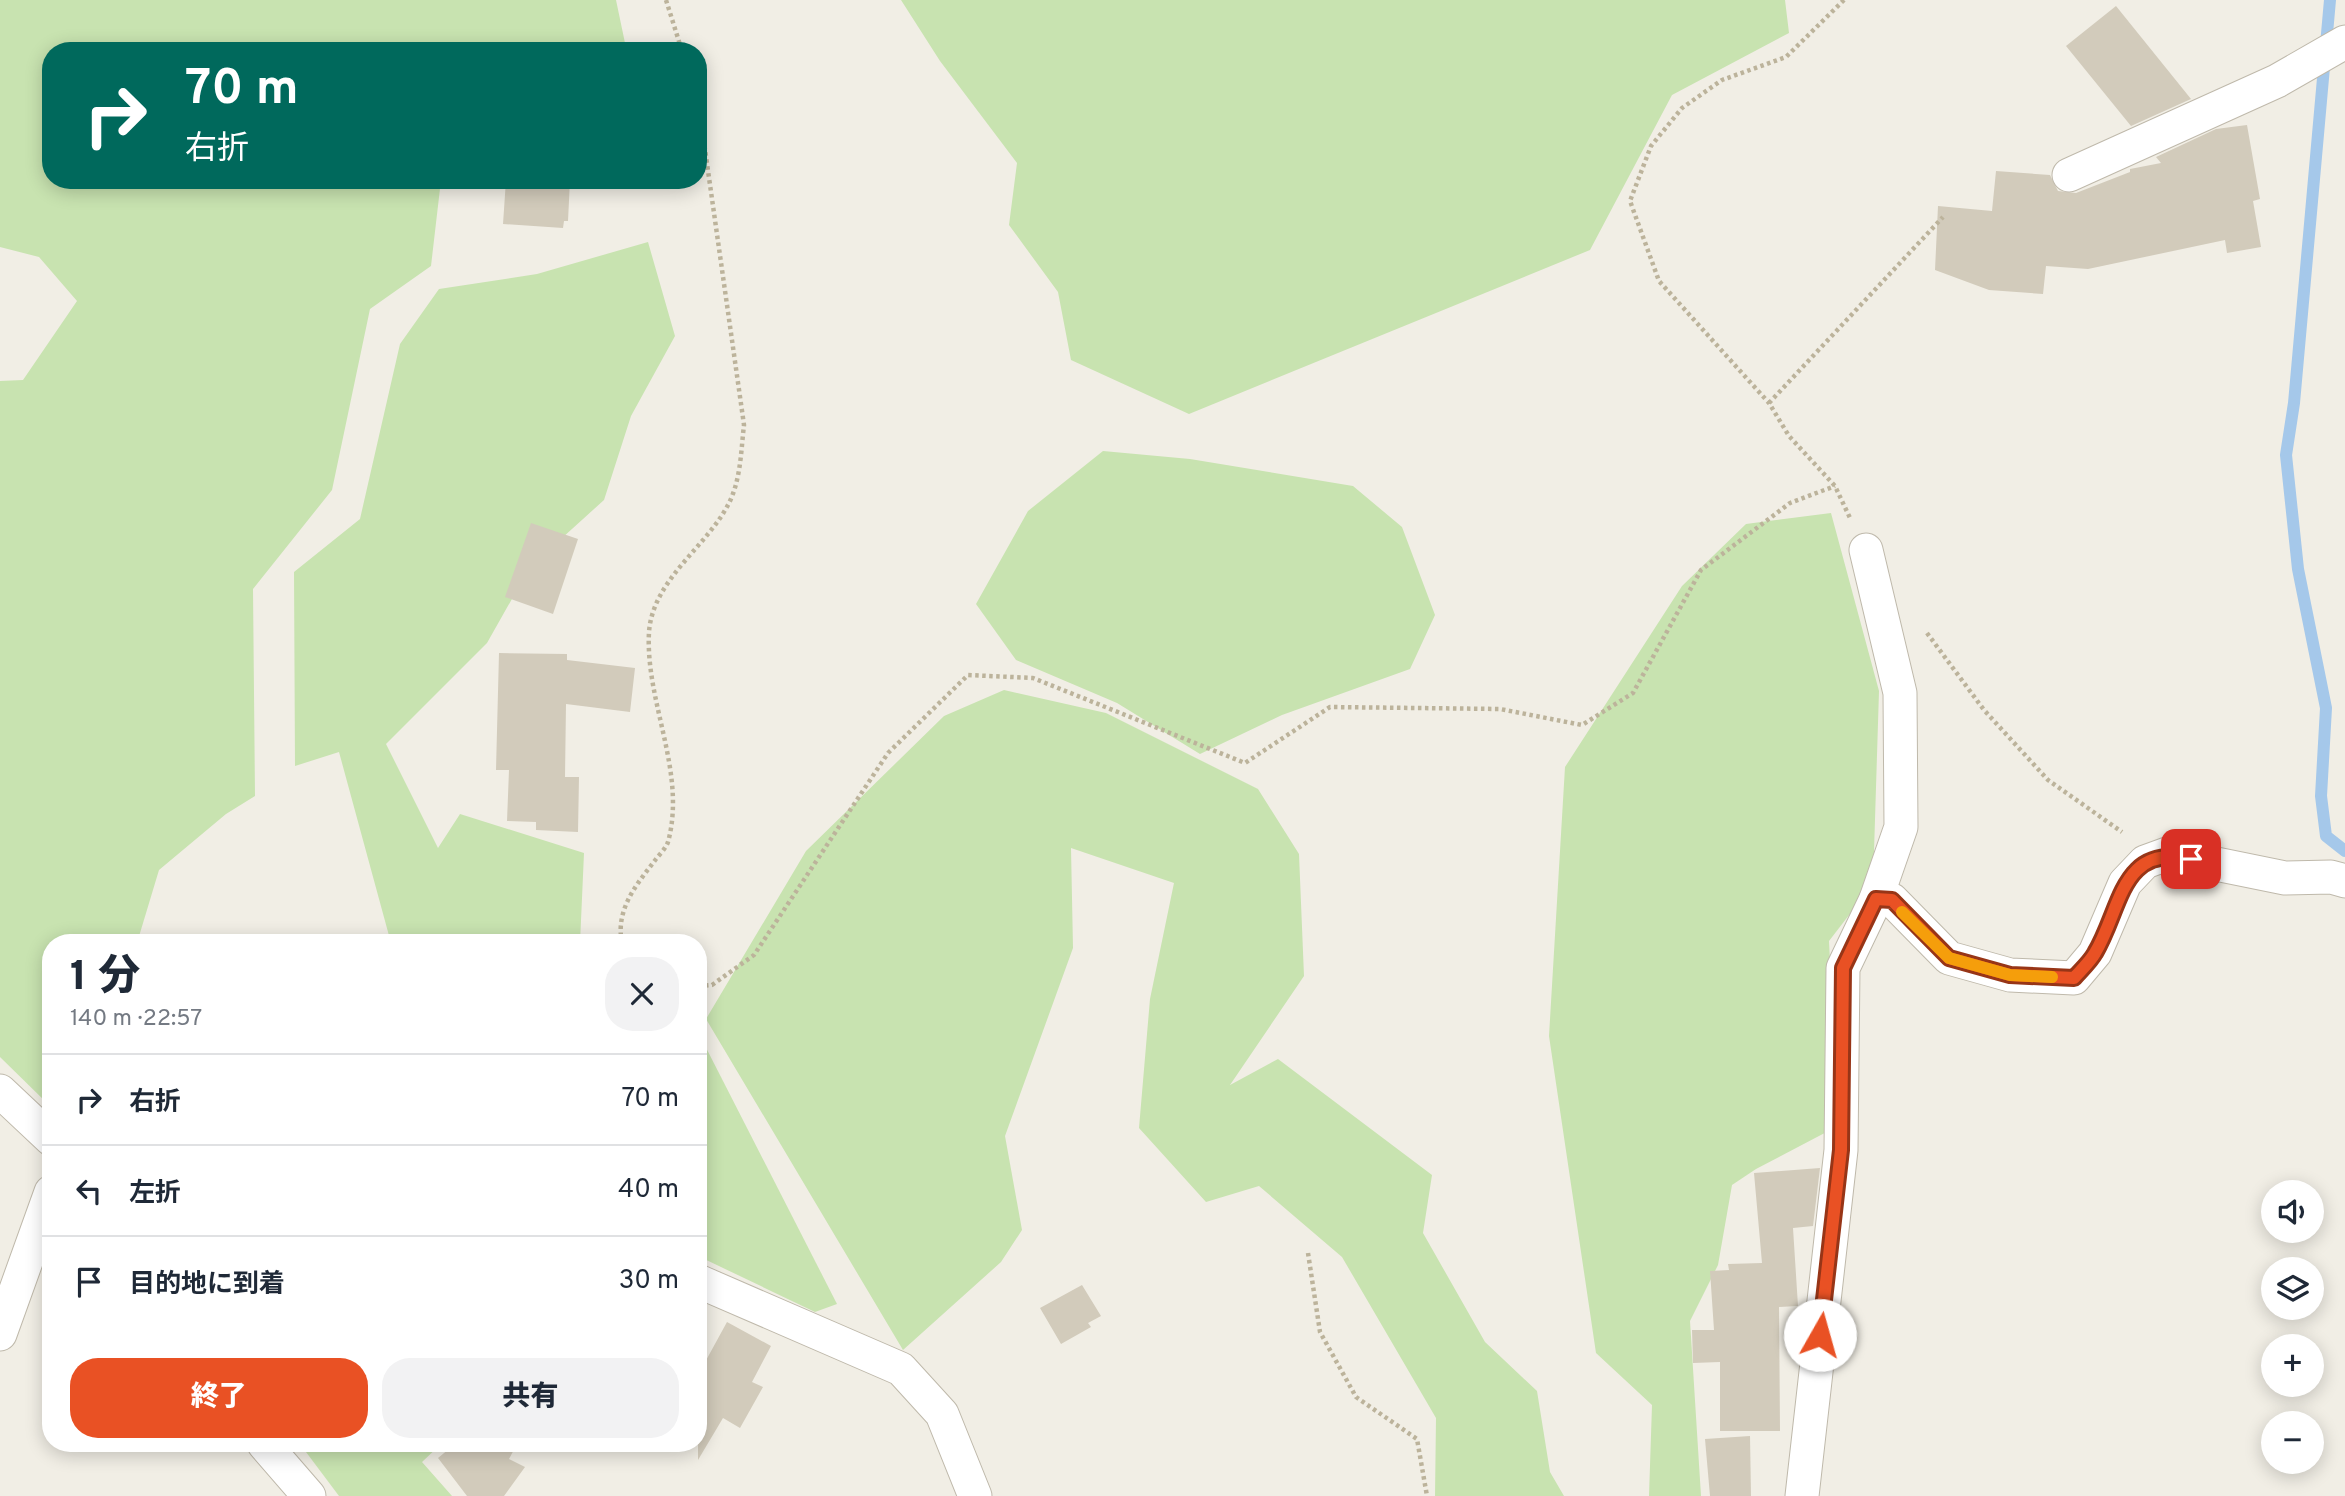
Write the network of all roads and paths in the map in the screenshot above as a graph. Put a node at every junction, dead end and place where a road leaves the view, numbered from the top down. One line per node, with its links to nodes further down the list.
1 (666, 0): 3 (path)
2 (1844, 0): 8 (path)
3 (679, 42)
4 (2345, 42): 6 (street)
5 (707, 164): 15 (path)
6 (2068, 175)
7 (1943, 218): 8 (path)
8 (1769, 402): 9 (path)
9 (1835, 486): 10 (path); 16 (path)
10 (1866, 550): 14 (street)
11 (1921, 625): 12 (path)
12 (2167, 854): 13 (street); 14 (street)
13 (2345, 881)
14 (1876, 899): 27 (street)
15 (620, 934)
16 (707, 985)
17 (0, 1091): 18 (street)
18 (42, 1131)
19 (42, 1217): 22 (street)
20 (1308, 1253): 26 (path)
21 (707, 1285): 25 (street)
22 (0, 1334)
23 (271, 1452): 24 (street)
24 (309, 1496)
25 (975, 1496)
26 (1427, 1496)
27 (1802, 1496)

